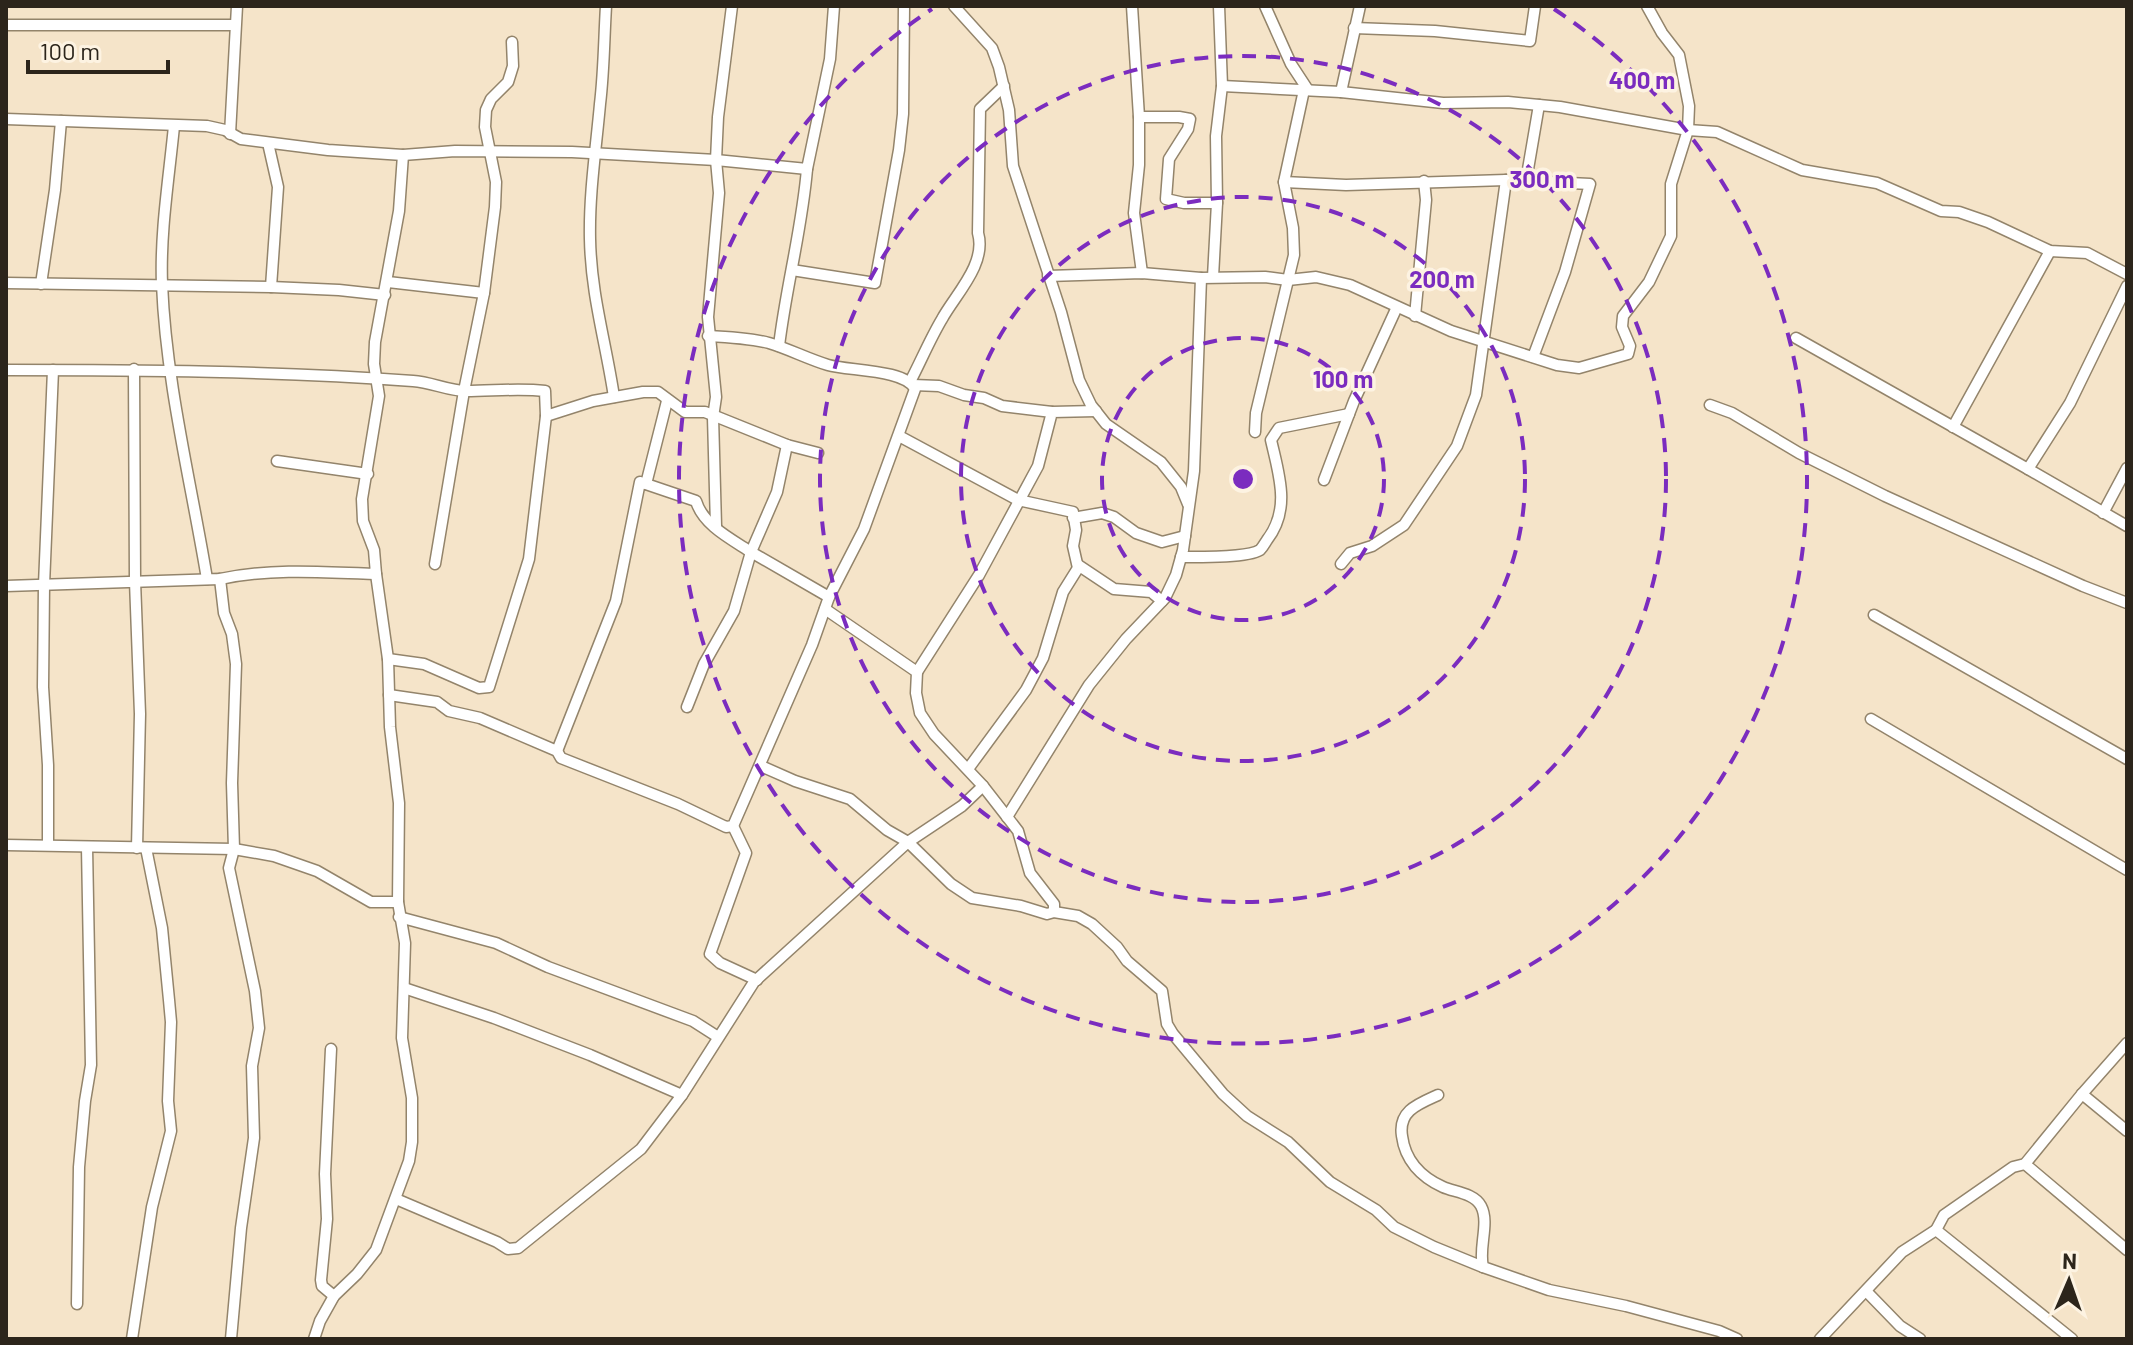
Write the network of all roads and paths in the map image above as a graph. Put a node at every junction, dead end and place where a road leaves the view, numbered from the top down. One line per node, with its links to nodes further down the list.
1 (237, 6): 14 (street)
2 (606, 6): 30 (street)
3 (732, 6): 32 (street)
4 (834, 6): 33 (street)
5 (904, 6): 40 (street)
6 (954, 6): 17 (street)
7 (1132, 6): 22 (street)
8 (1219, 6): 18 (street)
9 (1265, 6): 19 (street)
10 (1360, 6): 15 (street)
11 (1535, 6): 15 (street)
12 (1647, 6): 26 (street)
13 (6, 25): 14 (street)
14 (235, 25): 27 (street)
15 (1354, 28): 20 (street)
16 (512, 42): 29 (street)
17 (1004, 86): 43 (street); 66 (street)
18 (1222, 86): 19 (street); 38 (street)
19 (1306, 90): 20 (street); 37 (street)
20 (1341, 92): 21 (street)
21 (1539, 105): 26 (street); 36 (street)
22 (1139, 117): 38 (street); 41 (street)
23 (6, 119): 24 (street)
24 (61, 121): 25 (street); 48 (street)
25 (174, 126): 27 (street); 49 (street)
26 (1688, 130): 39 (street); 60 (street)
27 (230, 134): 28 (street)
28 (268, 143): 31 (street); 51 (street)
29 (489, 151): 30 (street); 31 (street); 52 (street)
30 (595, 154): 32 (street); 68 (street)
31 (403, 155): 46 (street)
32 (716, 160): 33 (street); 56 (street)
33 (807, 169): 40 (street)
34 (1506, 180): 35 (street); 36 (street); 58 (street)
35 (1424, 181): 37 (street); 55 (street)
36 (1526, 181): 60 (street)
37 (1284, 182): 45 (street)
38 (1217, 203): 44 (street)
39 (2050, 251): 42 (street); 76 (street)
40 (792, 270): 59 (street)
41 (1142, 273): 43 (street); 44 (street)
42 (2127, 274)
43 (1048, 276): 71 (street)
44 (1207, 277): 45 (street); 88 (street)
45 (1288, 280): 54 (street); 77 (street)
46 (388, 282): 52 (street); 53 (street)
47 (6, 283): 48 (street)
48 (41, 284): 49 (street)
49 (162, 286): 51 (street); 64 (street)
50 (2127, 286): 83 (street)
51 (271, 287): 53 (street)
52 (484, 293): 67 (street)
53 (385, 295): 65 (street)
54 (1397, 307): 55 (street); 73 (street)
55 (1415, 316): 58 (street)
56 (708, 336): 59 (street); 75 (street)
57 (1796, 338): 76 (street)
58 (1484, 340): 60 (street); 97 (street)
59 (779, 346): 66 (street)
60 (1533, 357)
61 (134, 369): 63 (street); 64 (street); 102 (street)
62 (6, 370): 63 (street)
63 (53, 370): 103 (street)
64 (172, 372): 65 (street); 100 (street)
65 (376, 380): 67 (street); 84 (street)
66 (912, 384): 72 (street); 78 (street)
67 (464, 391): 74 (street); 96 (street)
68 (614, 397): 69 (street); 74 (street)
69 (667, 401): 75 (street); 86 (street)
70 (1710, 405): 107 (street)
71 (1096, 411): 72 (street); 88 (street)
72 (1052, 412): 87 (street)
73 (1349, 414): 85 (street); 95 (street)
74 (546, 416): 110 (street)
75 (713, 417): 79 (street); 91 (street)
76 (1953, 427): 83 (street)
77 (1255, 432)
78 (899, 436): 87 (street); 105 (street)
79 (787, 445): 80 (street); 94 (street)
80 (818, 453)
81 (277, 461): 84 (street)
82 (2127, 468): 89 (street)
83 (2028, 469): 89 (street)
84 (368, 474): 99 (street)
85 (1324, 480)
86 (646, 484): 91 (street); 115 (street)
87 (1018, 500): 90 (street); 111 (street)
88 (1190, 507): 93 (street)
89 (2103, 513): 92 (street)
90 (1073, 518): 93 (street); 98 (street)
91 (716, 526): 94 (street)
92 (2127, 526)
93 (1185, 536): 95 (street)
94 (751, 552): 105 (street); 113 (street)
95 (1181, 557): 106 (street)
96 (435, 564)
97 (1341, 564)
98 (1078, 568): 106 (street); 118 (street)
99 (376, 574): 101 (street); 110 (street)
100 (207, 579): 101 (street); 102 (street)
101 (220, 579): 127 (street)
102 (135, 581): 103 (street); 126 (street)
103 (44, 585): 104 (street); 124 (street)
104 (6, 586)
105 (829, 597): 108 (street)
106 (1162, 601): 120 (street)
107 (2127, 603)
108 (825, 609): 111 (street); 117 (street)
109 (1874, 615): 116 (street)
110 (388, 659): 112 (street)
111 (917, 672): 118 (street)
112 (389, 695): 115 (street); 129 (street)
113 (687, 707)
114 (1871, 719): 128 (street)
115 (557, 751): 121 (street)
116 (2127, 759)
117 (761, 766): 121 (street); 122 (street)
118 (968, 769): 119 (street)
119 (983, 786): 120 (street); 122 (street)
120 (1007, 817): 130 (street)
121 (733, 826): 132 (street)
122 (908, 842): 130 (street); 132 (street)
123 (6, 845): 124 (street)
124 (48, 845): 125 (street)
125 (87, 847): 126 (street); 148 (street)
126 (142, 848): 127 (street); 149 (street)
127 (234, 849): 129 (street); 150 (street)
128 (2127, 870)
129 (398, 902): 131 (street)
130 (1054, 912): 145 (street)
131 (399, 917): 133 (street); 134 (street)
132 (757, 980): 134 (street)
133 (404, 988): 138 (street); 142 (street)
134 (718, 1037): 138 (street)
135 (2127, 1043): 137 (street)
136 (331, 1049): 147 (street)
137 (2082, 1094): 140 (street); 141 (street)
138 (682, 1095): 142 (street)
139 (1438, 1095): 145 (street)
140 (2127, 1131)
141 (2025, 1164): 143 (street); 144 (street)
142 (396, 1199): 147 (street)
143 (1936, 1230): 146 (street); 155 (street)
144 (2127, 1250)
145 (1483, 1267): 152 (street)
146 (1866, 1291): 153 (street); 154 (street)
147 (334, 1296): 151 (street)
148 (77, 1304)
149 (132, 1339)
150 (231, 1339)
151 (314, 1339)
152 (1737, 1339)
153 (1820, 1339)
154 (1920, 1339)
155 (2072, 1339)

